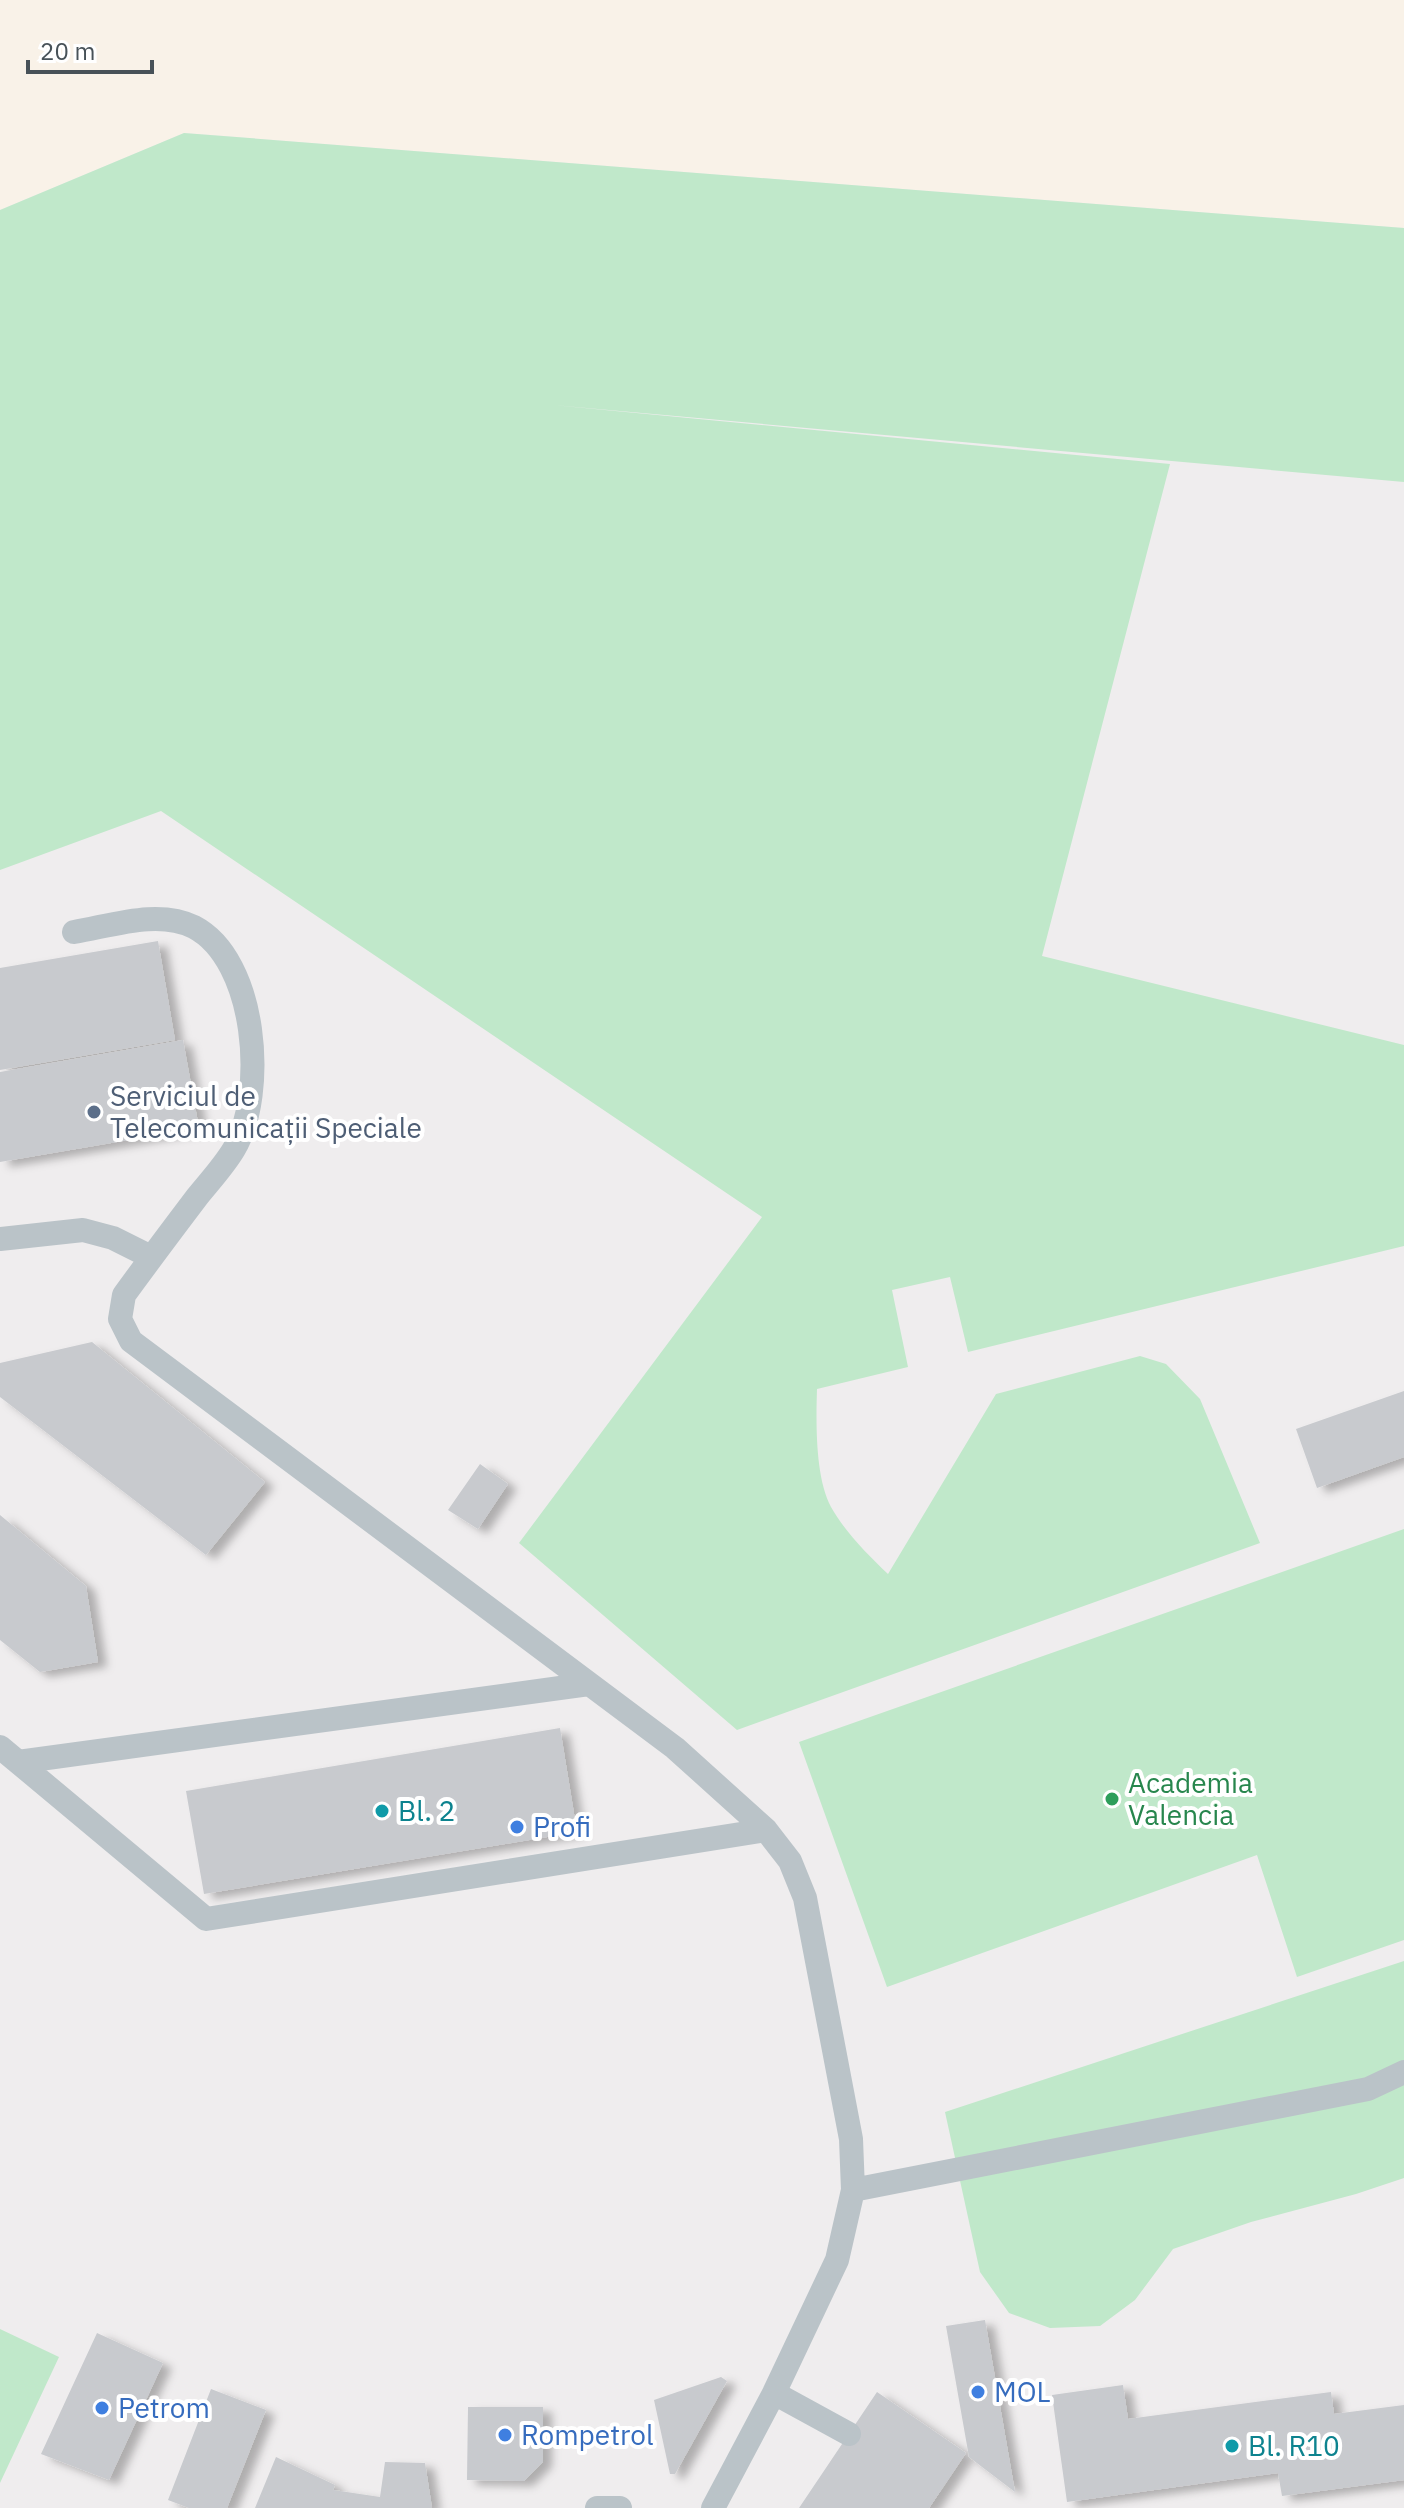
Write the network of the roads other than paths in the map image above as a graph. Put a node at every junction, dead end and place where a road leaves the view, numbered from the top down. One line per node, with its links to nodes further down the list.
1 (74, 932): 3 (lane)
2 (0, 1239): 3 (lane)
3 (151, 1257): 4 (lane)
4 (589, 1684): 5 (lane); 6 (lane)
5 (9, 1754): 6 (lane)
6 (766, 1830): 8 (lane)
7 (1404, 2072): 8 (lane)
8 (853, 2190): 9 (lane)
9 (774, 2393): 10 (lane); 13 (lane)
10 (849, 2434)
11 (597, 2508): 12 (lane)
12 (620, 2508)
13 (713, 2508)

